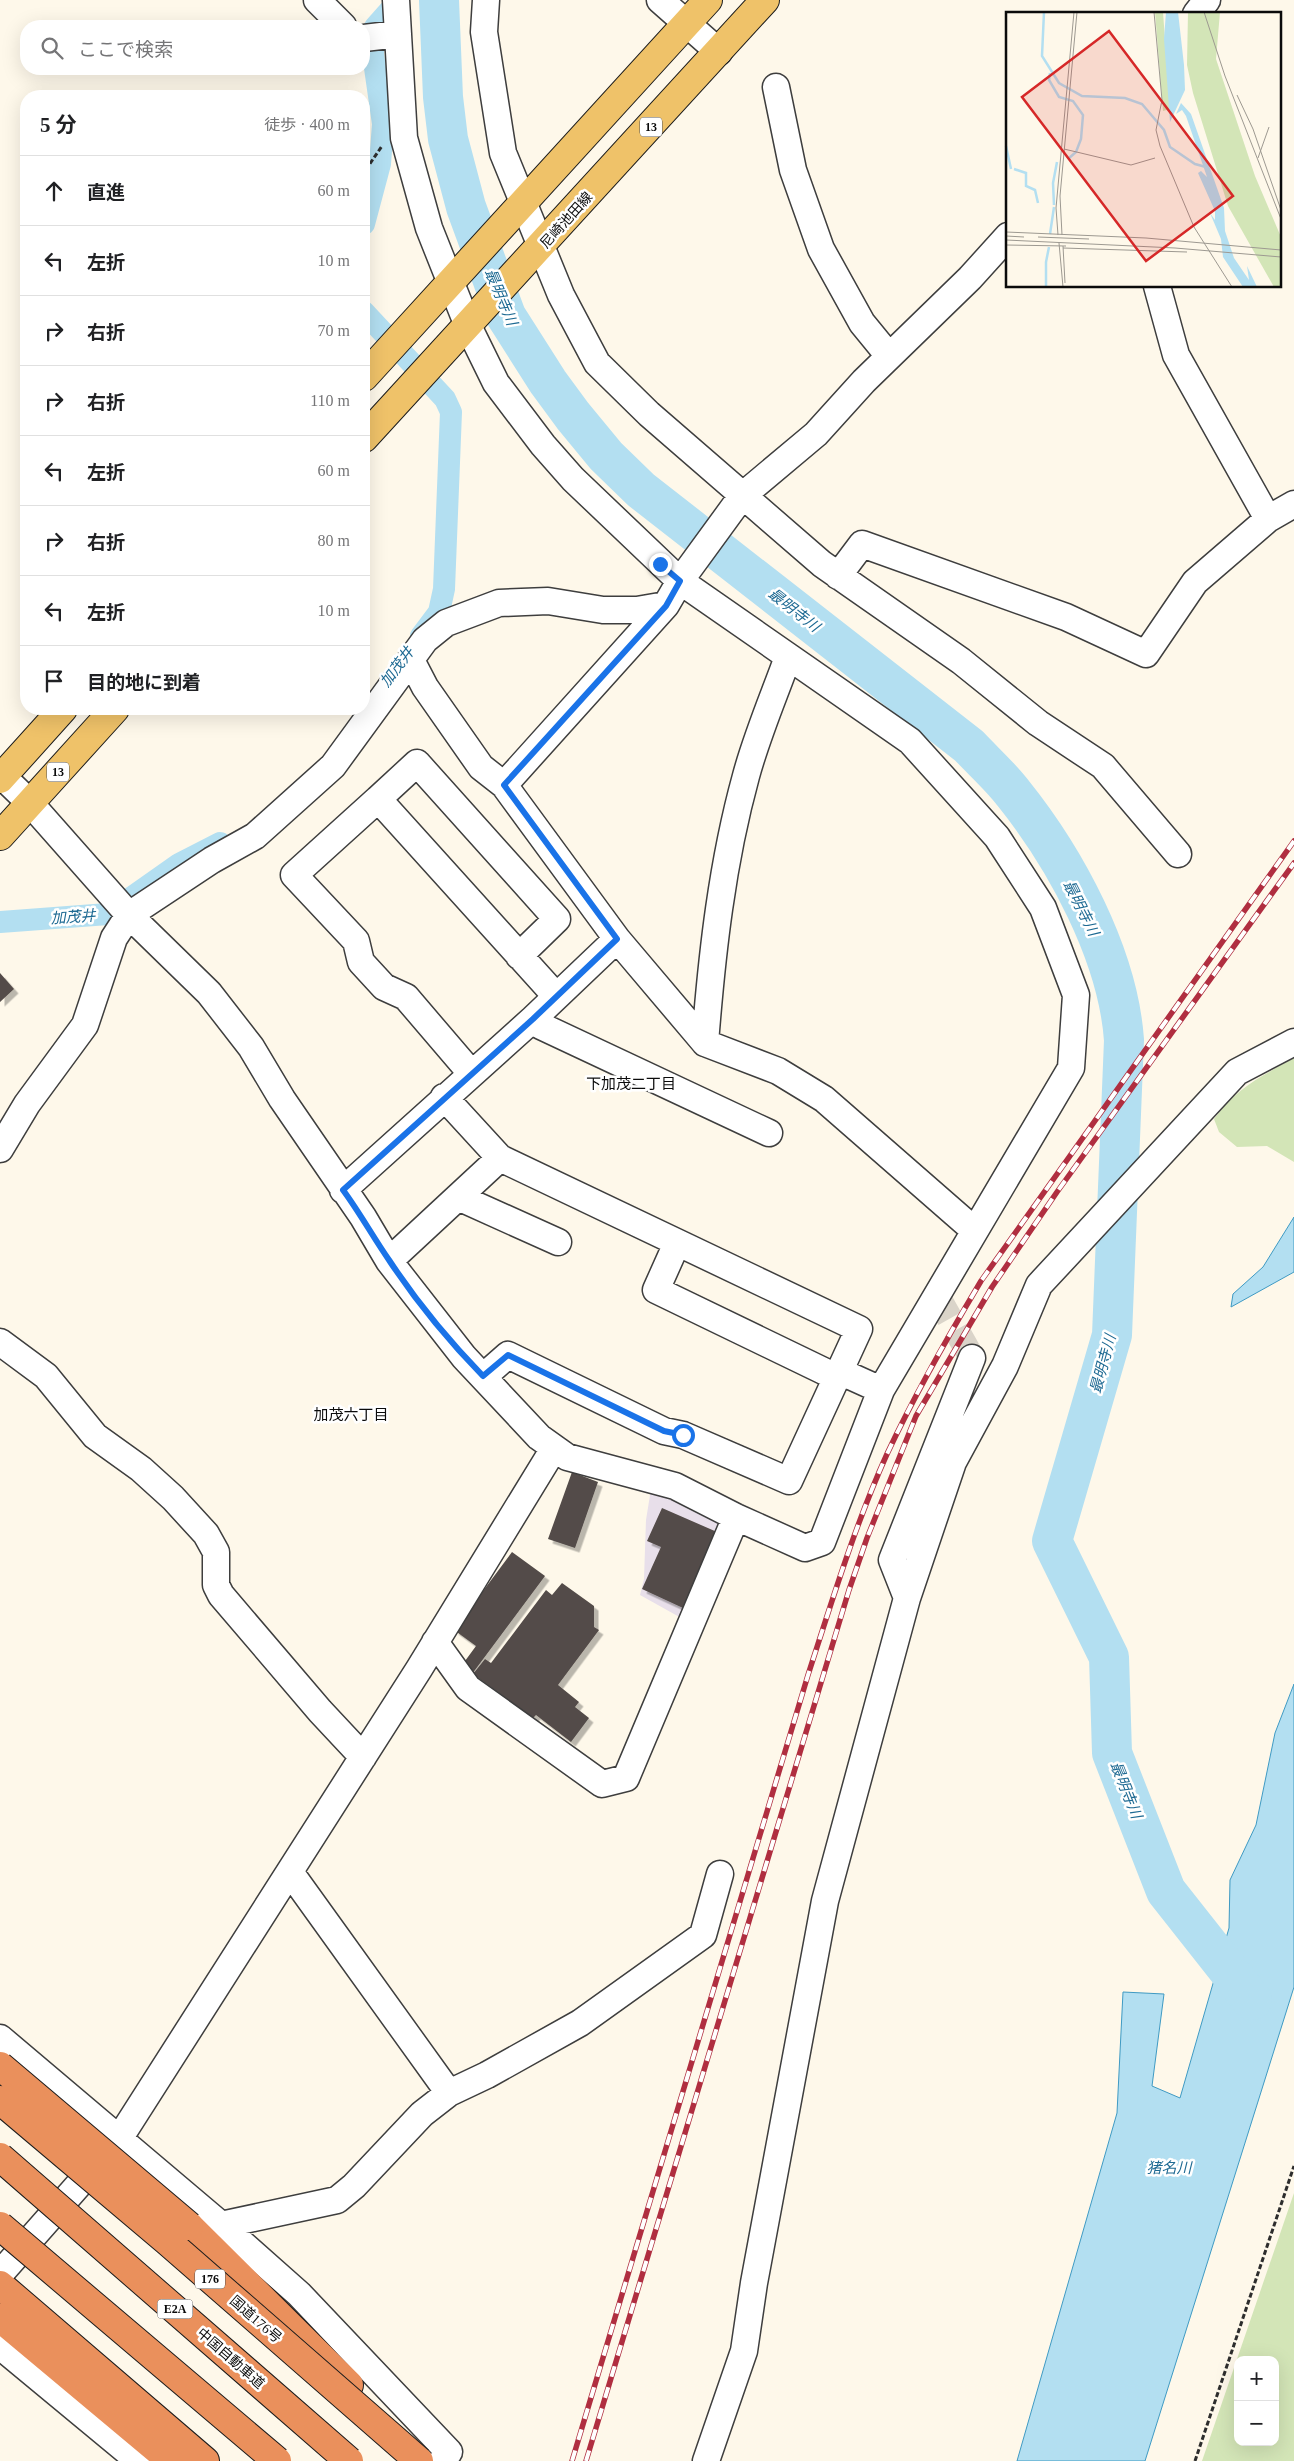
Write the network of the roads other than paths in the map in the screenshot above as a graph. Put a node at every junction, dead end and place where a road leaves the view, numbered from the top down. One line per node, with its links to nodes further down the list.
1 (317, 0): 9 (street)
2 (396, 0): 11 (street)
3 (486, 0): 15 (street)
4 (660, 0): 10 (street)
5 (708, 0): 10 (main road)
6 (765, 0): 13 (main road, 尼崎池田線 / 13)
7 (1207, 0): 8 (street)
8 (1198, 12)
9 (337, 20)
10 (687, 24): 13 (street); 15 (main road)
11 (398, 34): 12 (street); 18 (street)
12 (370, 37)
13 (719, 52): 17 (main road, 尼崎池田線 / 13)
14 (776, 87): 21 (street)
15 (520, 207): 17 (street); 18 (main road)
16 (1006, 238): 21 (street)
17 (538, 250): 20 (main road, 尼崎池田線 / 13); 24 (street)
18 (454, 279): 20 (street); 22 (main road)
19 (1158, 288): 26 (street)
20 (471, 322): 23 (main road, 尼崎池田線 / 13); 28 (street)
21 (889, 356): 24 (street)
22 (370, 370)
23 (370, 431)
24 (738, 502): 27 (street); 28 (street)
25 (1294, 504): 26 (street)
26 (1268, 519): 27 (street)
27 (838, 576): 39 (street)
28 (682, 578): 29 (street); 30 (street)
29 (666, 606): 31 (street); 35 (street)
30 (788, 657): 46 (street); 54 (street)
31 (411, 660): 35 (street); 40 (street)
32 (57, 715): 34 (main road)
33 (110, 715): 37 (main road, 13)
34 (1, 776): 37 (street)
35 (504, 785): 41 (street)
36 (378, 799): 42 (street); 42 (street); 47 (street)
37 (30, 803): 38 (main road, 13); 40 (street)
38 (0, 836)
39 (1178, 854)
40 (129, 915): 50 (street); 52 (street)
41 (617, 939): 43 (street); 46 (street)
42 (519, 956): 43 (street)
43 (556, 996): 44 (street)
44 (533, 1019): 47 (street); 49 (street)
45 (1294, 1042): 65 (street)
46 (705, 1043): 54 (street)
47 (471, 1073): 48 (street)
48 (444, 1097): 51 (street); 52 (street)
49 (769, 1133)
50 (0, 1149)
51 (500, 1158): 53 (street); 56 (street)
52 (343, 1190): 57 (street)
53 (458, 1197): 55 (street); 57 (street)
54 (974, 1230): 62 (street)
55 (558, 1242)
56 (678, 1243): 60 (street); 60 (street)
57 (389, 1261): 61 (street)
58 (0, 1342): 67 (street)
59 (972, 1358): 65 (street)
60 (838, 1374): 61 (street); 62 (street)
61 (483, 1376): 63 (street)
62 (881, 1390): 64 (street)
63 (553, 1450): 64 (street); 66 (street)
64 (736, 1517): 66 (street)
65 (907, 1598): 90 (street)
66 (436, 1642): 67 (street)
67 (363, 1757): 68 (street)
68 (290, 1872): 72 (street); 74 (street)
69 (720, 1874): 72 (street)
70 (0, 2038): 74 (street)
71 (0, 2066): 88 (highway, bridge)
72 (449, 2093): 76 (street)
73 (0, 2100): 87 (highway, 国道176号 / 176, bridge)
74 (119, 2138): 76 (street); 78 (street)
75 (0, 2157): 86 (highway, 中国自動車道 / E2A, bridge)
76 (221, 2225): 89 (street)
77 (0, 2226): 85 (highway, bridge)
78 (0, 2274)
79 (0, 2285): 84 (highway)
80 (0, 2318): 83 (highway)
81 (0, 2346): 82 (street)
82 (139, 2461)
83 (171, 2461)
84 (205, 2461)
85 (277, 2461)
86 (349, 2461)
87 (419, 2461)
88 (426, 2461)
89 (442, 2461)
90 (706, 2461)

